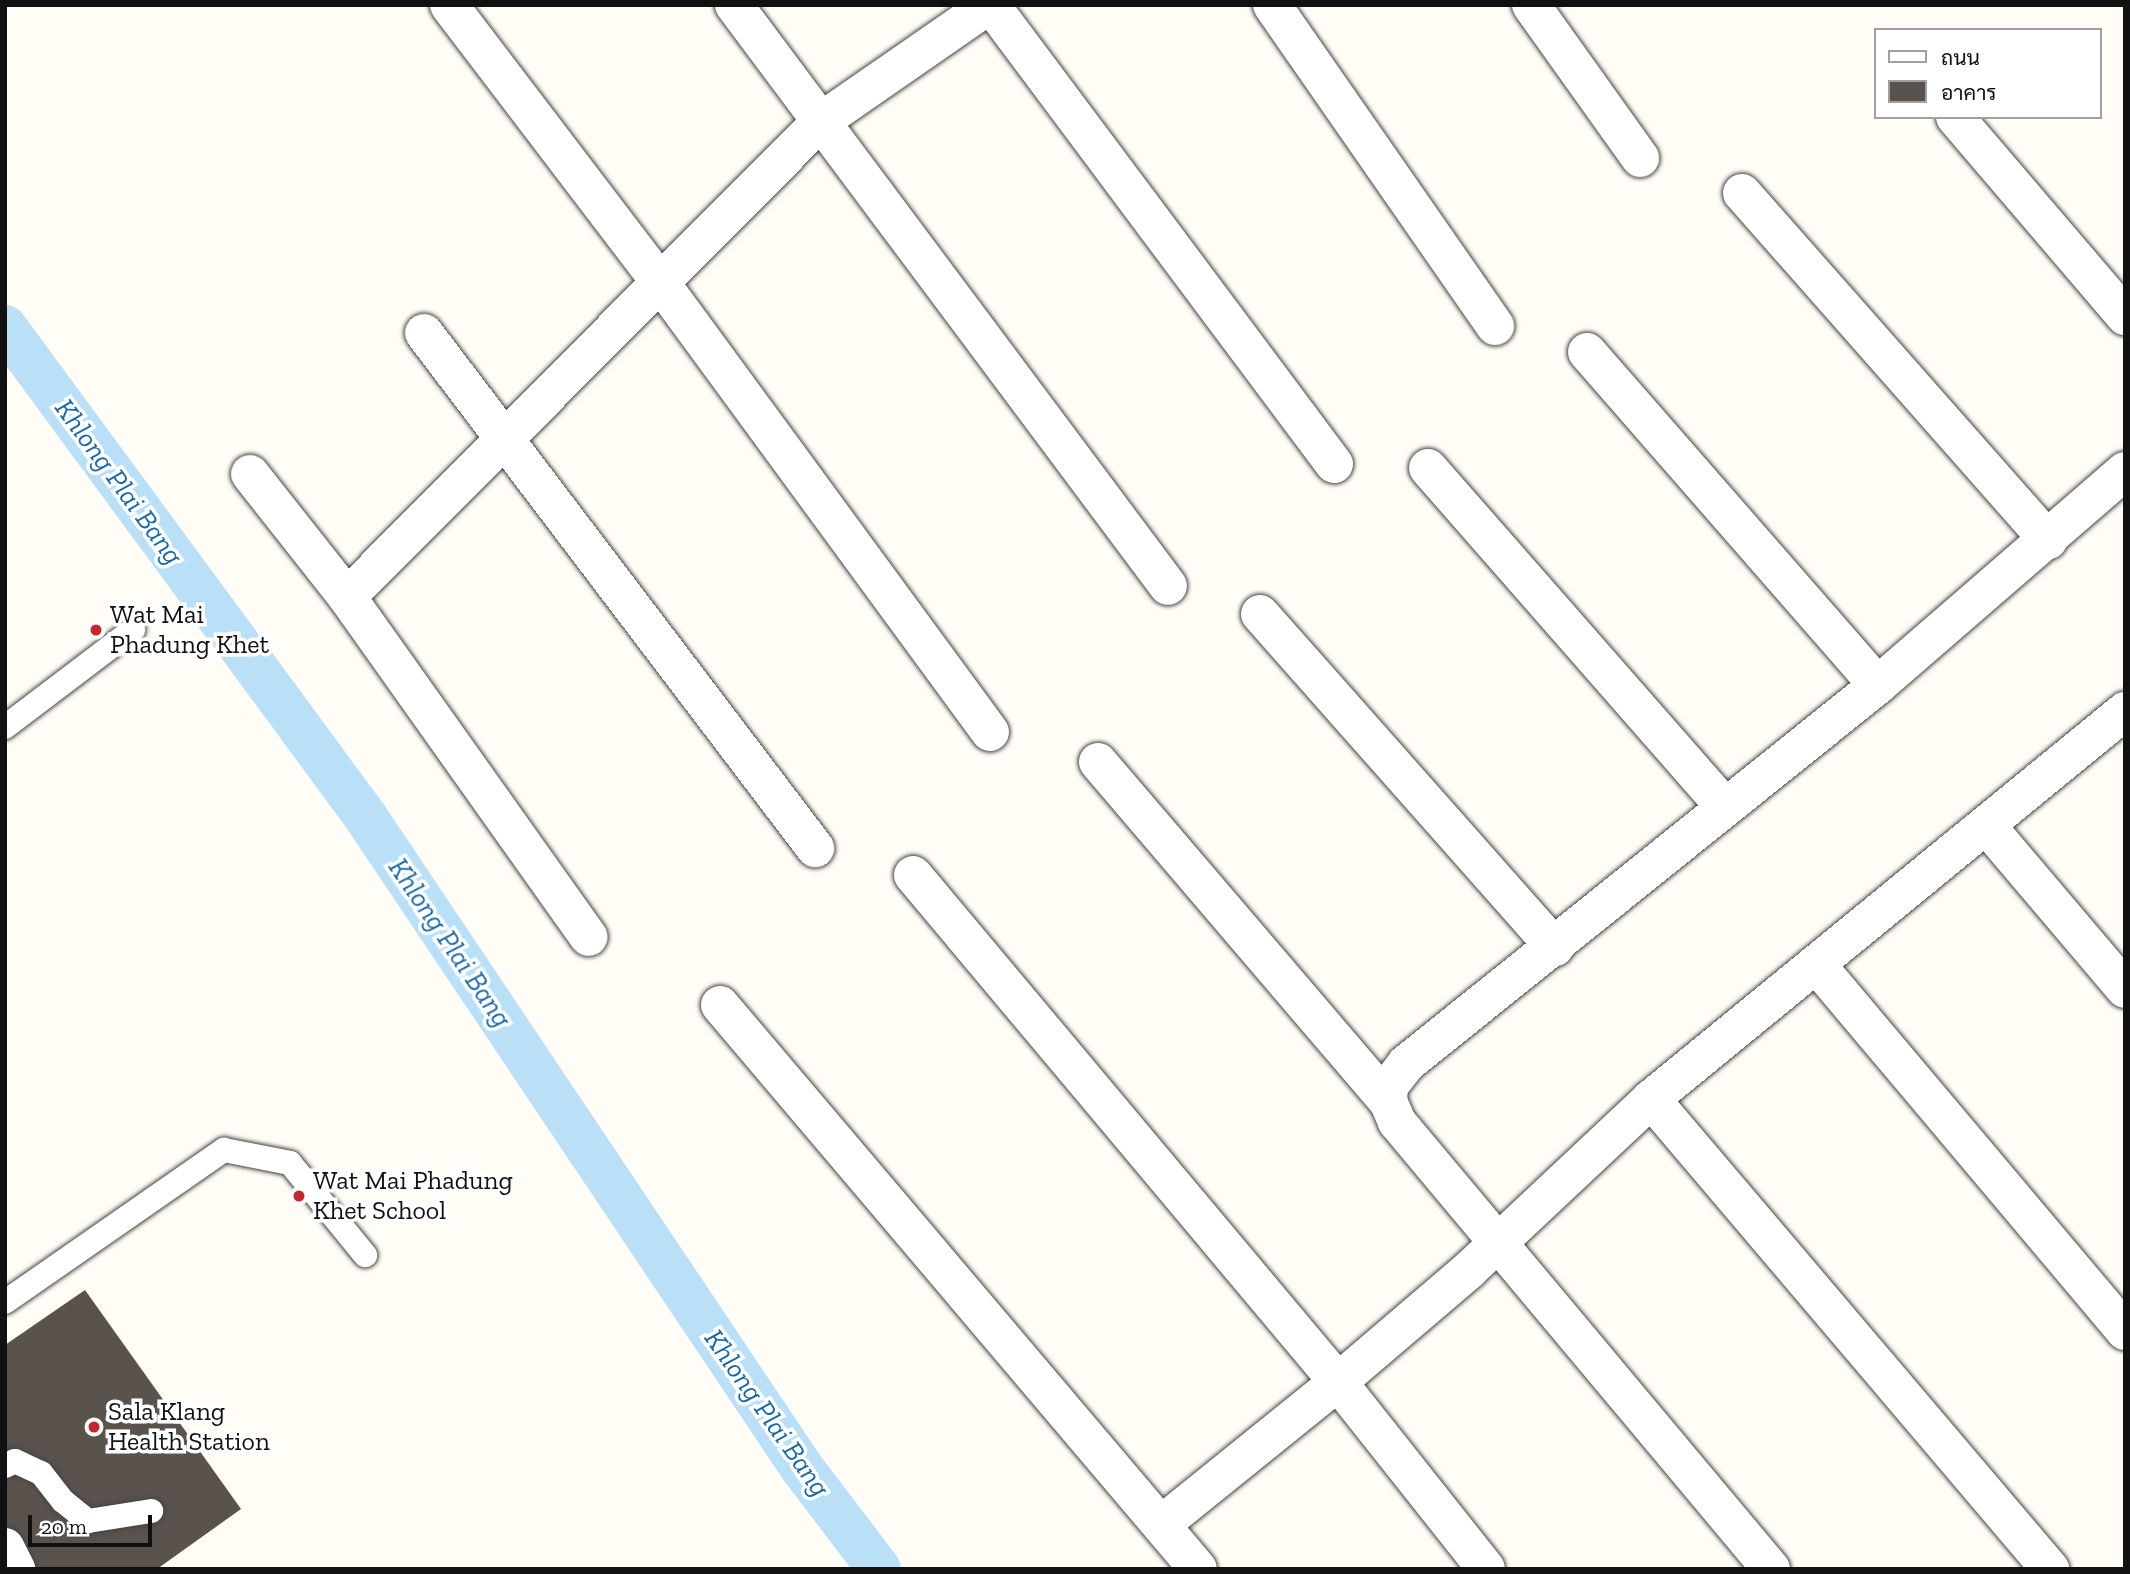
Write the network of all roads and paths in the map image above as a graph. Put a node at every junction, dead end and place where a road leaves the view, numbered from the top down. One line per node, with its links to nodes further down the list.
1 (449, 5): 10 (street)
2 (734, 5): 7 (street)
3 (990, 5): 7 (street); 16 (street)
4 (1272, 5): 12 (street)
5 (1531, 5): 8 (street)
6 (1957, 119): 11 (street)
7 (820, 122): 10 (street); 21 (street)
8 (1640, 159)
9 (1742, 193): 20 (street)
10 (660, 282): 15 (street); 28 (street)
11 (2125, 316)
12 (1495, 326)
13 (424, 333): 15 (street)
14 (1587, 352): 25 (street)
15 (504, 439): 22 (street); 32 (street)
16 (1334, 464)
17 (1428, 468): 30 (street)
18 (2125, 471): 20 (street)
19 (250, 474): 22 (street)
20 (2048, 540): 25 (street)
21 (1168, 586)
22 (347, 597): 34 (street)
23 (1261, 614): 35 (street)
24 (133, 630): 27 (lane)
25 (1878, 685): 30 (street)
26 (2125, 711): 31 (street)
27 (5, 727)
28 (990, 732)
29 (1098, 762): 40 (street)
30 (1725, 807): 35 (street)
31 (1986, 825): 36 (street); 37 (street)
32 (815, 848)
33 (914, 875): 45 (street)
34 (589, 937)
35 (1555, 947): 40 (street)
36 (1816, 964): 39 (street); 44 (street)
37 (2125, 989)
38 (720, 1005): 48 (street)
39 (1651, 1100): 41 (street); 54 (street)
40 (1388, 1101): 41 (street)
41 (1499, 1242): 45 (street); 53 (street)
42 (365, 1255): 43 (lane)
43 (5, 1302)
44 (2125, 1331)
45 (1338, 1382): 48 (street); 52 (street)
46 (5, 1466): 47 (lane)
47 (151, 1511)
48 (1162, 1524): 51 (street)
49 (5, 1547): 50 (street)
50 (16, 1569)
51 (1198, 1569)
52 (1486, 1569)
53 (1771, 1569)
54 (2050, 1569)

